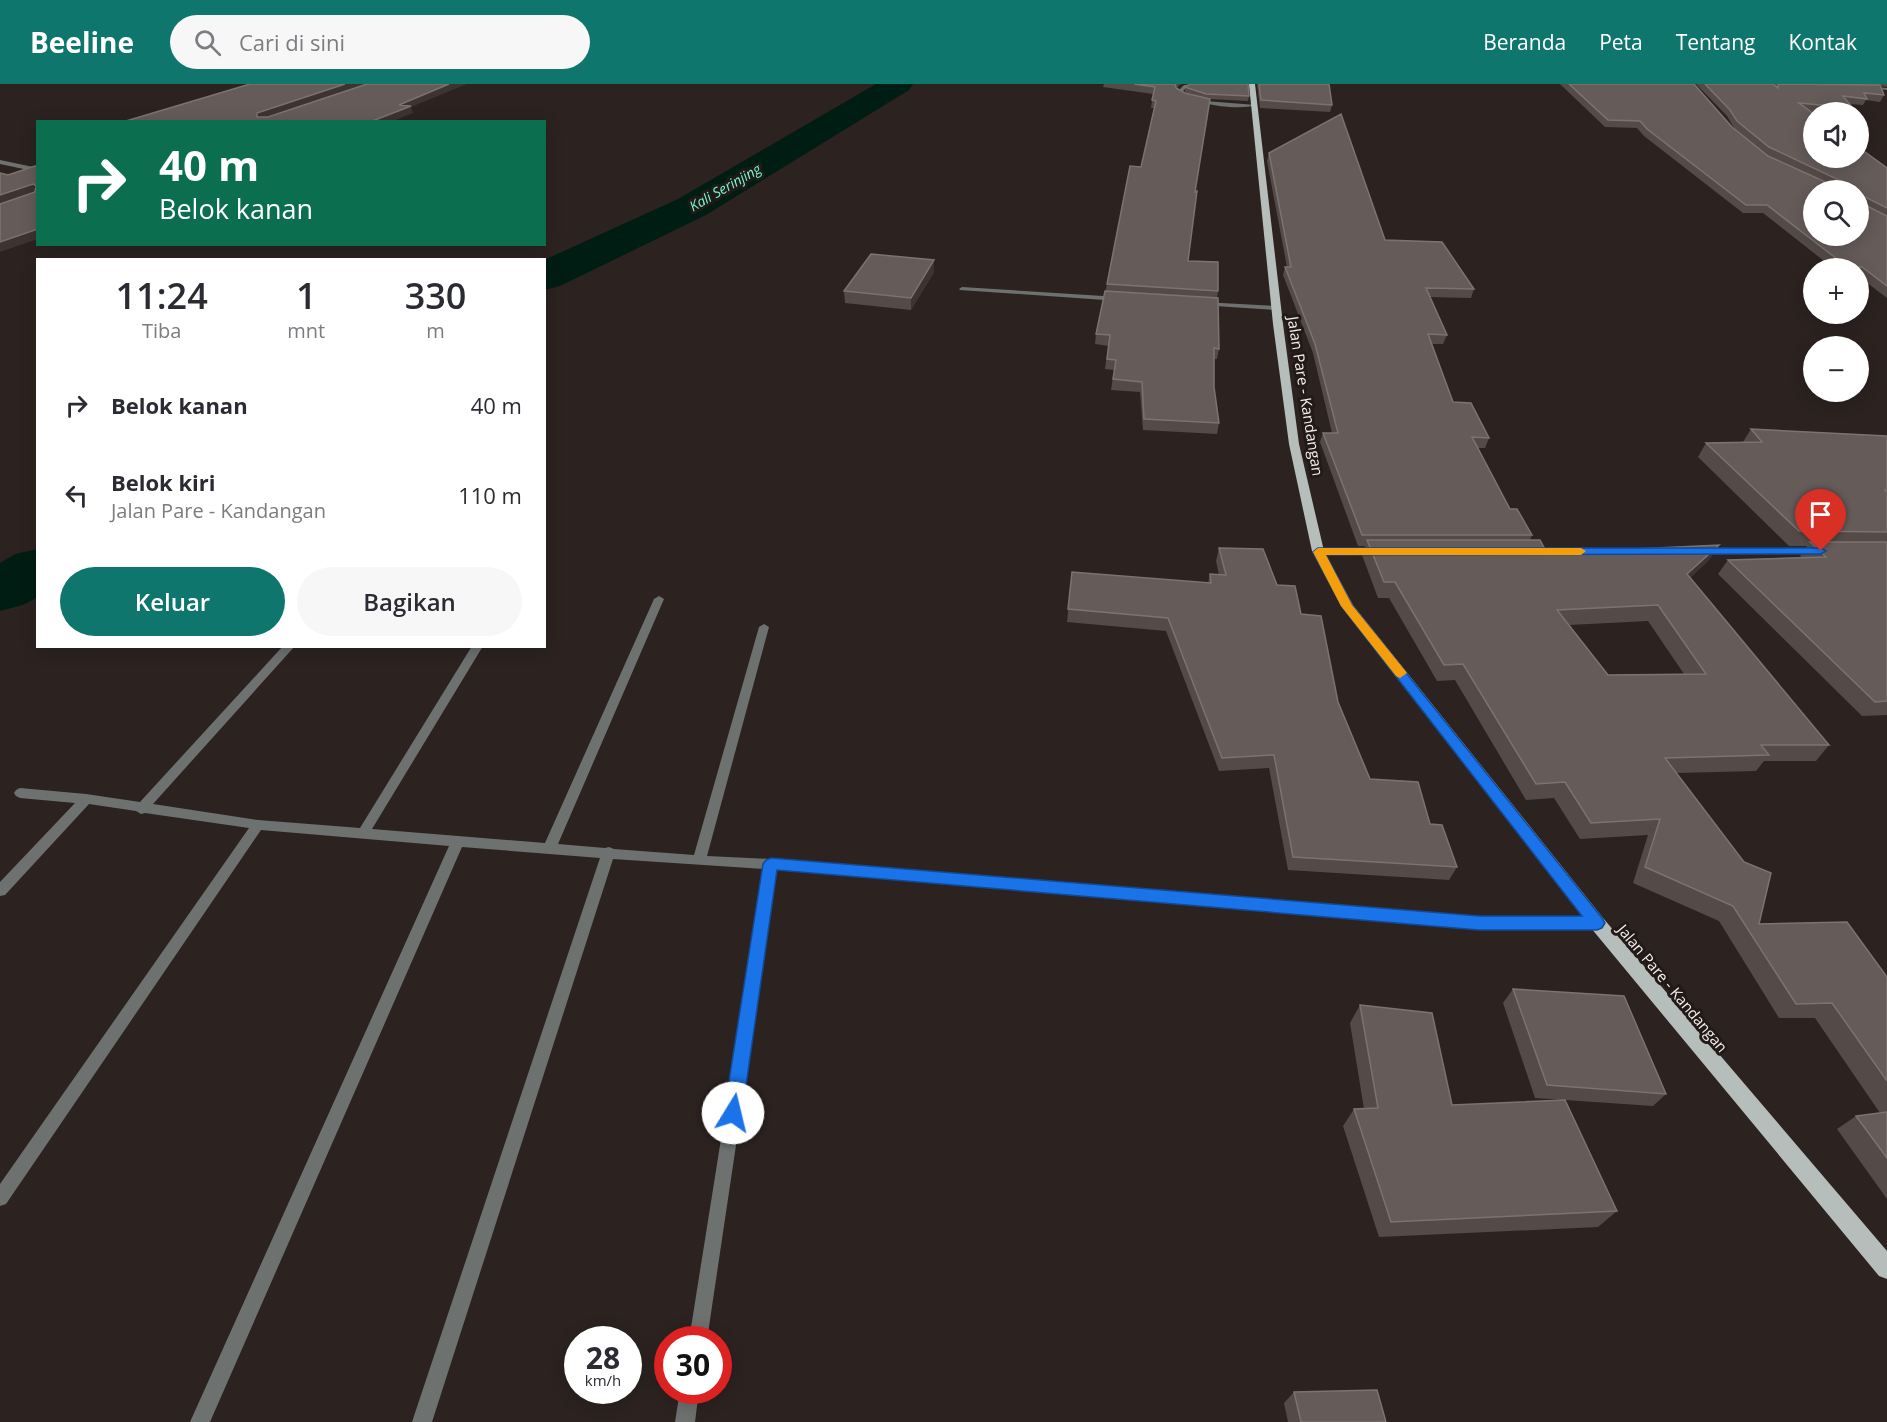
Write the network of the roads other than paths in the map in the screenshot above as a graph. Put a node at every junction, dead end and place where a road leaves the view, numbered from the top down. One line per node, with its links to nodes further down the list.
1 (1839, 84): 4 (street)
2 (1210, 85): 5 (street)
3 (1249, 85): 5 (main road, Jalan Pare - Kandangan)
4 (1887, 89)
5 (1254, 105): 11 (main road, Jalan Pare - Kandangan)
6 (0, 162): 7 (street)
7 (36, 170)
8 (962, 289): 9 (street)
9 (1125, 299)
10 (1195, 303): 11 (street)
11 (1276, 308): 17 (main road, Jalan Pare - Kandangan)
12 (1390, 551): 17 (street)
13 (1522, 551): 14 (street)
14 (1605, 551)
15 (1689, 551): 16 (street)
16 (1833, 551)
17 (1318, 552): 33 (main road, Jalan Pare - Kandangan)
18 (659, 599): 28 (street)
19 (764, 627): 30 (street)
20 (288, 648): 24 (street)
21 (477, 648): 26 (street)
22 (20, 793): 23 (street)
23 (86, 799): 24 (street); 32 (street)
24 (141, 809): 25 (street)
25 (258, 825): 26 (street); 34 (street)
26 (364, 832): 27 (street)
27 (458, 841): 28 (street); 38 (street)
28 (550, 847): 29 (street)
29 (609, 852): 30 (street); 39 (street)
30 (699, 861): 31 (street)
31 (771, 864): 33 (street); 36 (street)
32 (0, 891)
33 (1597, 923): 35 (main road, Jalan Pare - Kandangan)
34 (0, 1198)
35 (1887, 1269)
36 (700, 1326)
37 (688, 1404): 40 (street)
38 (200, 1422)
39 (422, 1422)
40 (685, 1422)

